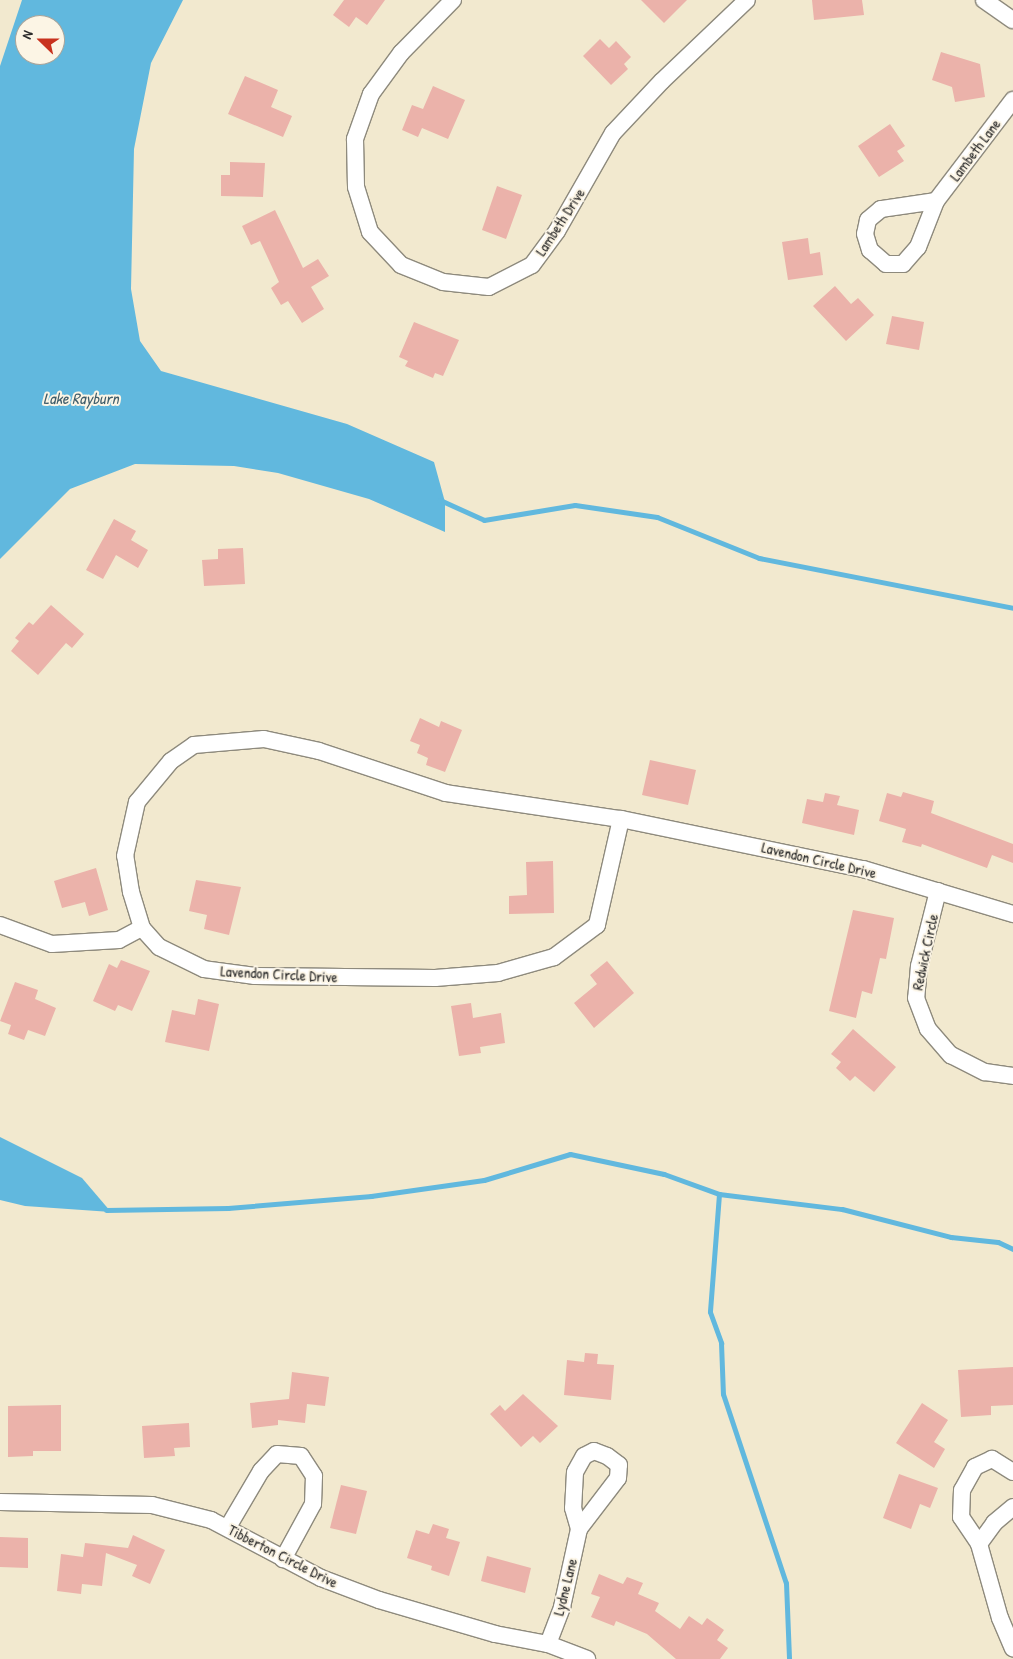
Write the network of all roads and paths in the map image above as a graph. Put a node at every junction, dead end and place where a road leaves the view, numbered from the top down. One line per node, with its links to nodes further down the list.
1 (453, 0): 2 (street, Lambeth Drive)
2 (747, 0)
3 (984, 0): 4 (street)
4 (1013, 20)
5 (1013, 100): 6 (street, Lambeth Lane)
6 (936, 201): 6 (street, Lambeth Lane)
7 (621, 819): 8 (street, Lavendon Circle Drive); 11 (street, Lavendon Circle Drive); 11 (street, Lavendon Circle Drive)
8 (938, 891): 9 (street, Lavendon Circle Drive); 12 (street, Redwick Circle)
9 (1013, 914)
10 (0, 925): 11 (street)
11 (142, 928)
12 (1013, 1076)
13 (1013, 1472): 18 (street)
14 (0, 1502): 16 (street, Tibberton Circle Drive)
15 (1013, 1507): 18 (street)
16 (228, 1527): 19 (street, Tibberton Circle Drive); 19 (street)
17 (579, 1529): 20 (street, Lydne Lane)
18 (979, 1544): 21 (street)
19 (283, 1559): 20 (street, Tibberton Circle Drive)
20 (548, 1644): 22 (street, Tibberton Circle Drive)
21 (1013, 1648)
22 (588, 1659)

